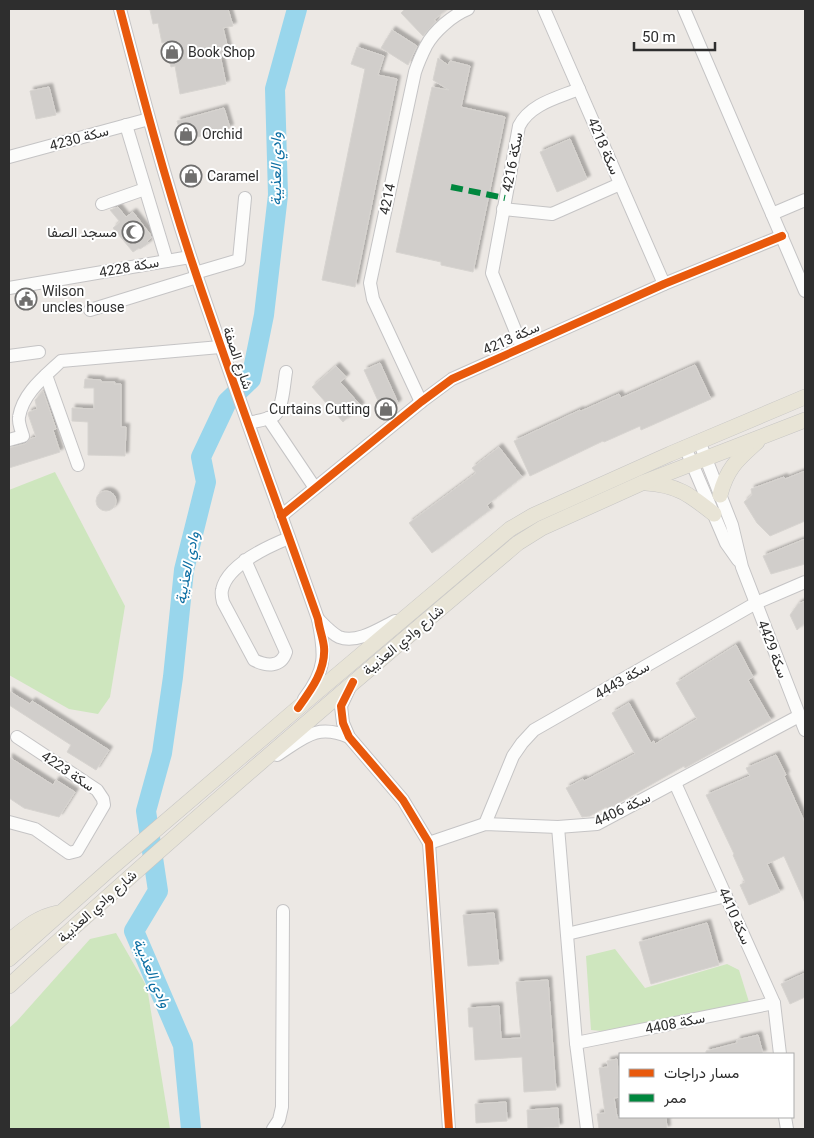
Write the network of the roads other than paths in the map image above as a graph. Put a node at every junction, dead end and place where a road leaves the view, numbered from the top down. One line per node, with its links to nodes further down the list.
1 (120, 9): 6 (street, شارع الصفة)
2 (468, 9): 31 (street, 4214)
3 (544, 9): 5 (street, سكة 4218)
4 (684, 9): 15 (street)
5 (579, 89): 9 (street, سكة 4218); 14 (street, سكة 4216)
6 (149, 119): 7 (street, سكة 4230); 17 (street, شارع الصفة)
7 (126, 125): 8 (street, سكة 4230); 10 (street)
8 (9, 157)
9 (620, 184): 14 (street, سكة 4216); 20 (street, سكة 4218)
10 (145, 189): 13 (street); 18 (street)
11 (245, 198): 19 (street)
12 (805, 200): 15 (street)
13 (102, 204)
14 (503, 209): 25 (street, سكة 4216)
15 (772, 214): 16 (street)
16 (782, 236): 20 (street, سكة 4213); 22 (street)
17 (190, 257): 18 (street, سكة 4228); 19 (street, شارع الصفة)
18 (167, 261): 21 (street, سكة 4228)
19 (196, 275): 23 (street); 24 (street, شارع الصفة)
20 (664, 284): 25 (street, سكة 4213)
21 (9, 288)
22 (805, 291)
23 (90, 310)
24 (220, 347): 29 (street); 32 (street, شارع الصفة)
25 (522, 347): 31 (street, سكة 4213)
26 (39, 352): 27 (street)
27 (9, 356)
28 (286, 372): 33 (street)
29 (46, 375): 34 (street); 40 (street)
30 (805, 397): 38 (main road, شارع وادي العذيبة)
31 (421, 402): 42 (street, سكة 4213)
32 (245, 418): 33 (street); 45 (street, شارع الصفة)
33 (268, 418): 42 (street)
34 (14, 420): 37 (street)
35 (805, 420): 36 (main road, شارع وادي العذيبة)
36 (763, 436): 39 (main road, شارع وادي العذيبة); 43 (main road)
37 (9, 440)
38 (692, 444): 39 (street, سكة 4429); 51 (main road, شارع وادي العذيبة)
39 (699, 461): 41 (main road, شارع وادي العذيبة); 43 (street, سكة 4429); 44 (street, سكة 4429)
40 (78, 465)
41 (642, 483): 44 (main road); 53 (main road, شارع وادي العذيبة)
42 (315, 488): 45 (street, سكة 4213)
43 (720, 495): 48 (street, سكة 4429)
44 (714, 514): 48 (street, سكة 4429)
45 (282, 516): 46 (street, شارع الصفة)
46 (289, 538): 47 (street); 52 (street, شارع الصفة)
47 (244, 560): 47 (street)
48 (742, 567): 50 (street, سكة 4429)
49 (805, 582): 50 (street, سكة 4443)
50 (756, 603): 55 (street, سكة 4429); 62 (street, سكة 4443)
51 (405, 616): 52 (street, شارع الصفة); 54 (main road, شارع وادي العذيبة)
52 (318, 619): 54 (street, شارع الصفة)
53 (353, 682): 58 (street); 59 (main road, شارع وادي العذيبة)
54 (298, 708): 67 (main road, شارع وادي العذيبة)
55 (799, 716): 56 (street, سكة 4429); 60 (street, سكة 4406)
56 (805, 730)
57 (17, 737): 61 (street, سكة 4223)
58 (349, 737): 59 (street); 64 (street)
59 (248, 773): 71 (main road, شارع وادي العذيبة)
60 (675, 783): 63 (street, سكة 4406); 65 (street, سكة 4410)
61 (9, 822)
62 (485, 824): 63 (street, سكة 4406); 64 (street, سكة 4406)
63 (558, 826): 68 (street)
64 (429, 843): 76 (street)
65 (726, 896): 68 (street); 72 (street, سكة 4410)
66 (283, 911): 75 (street)
67 (61, 912): 69 (main road); 70 (main road, شارع وادي العذيبة)
68 (567, 934): 73 (street)
69 (9, 941)
70 (9, 959)
71 (9, 986)
72 (774, 1003): 73 (street, سكة 4408); 74 (street, سكة 4410)
73 (576, 1043): 77 (street)
74 (780, 1053)
75 (273, 1129)
76 (449, 1129)
77 (587, 1129)

